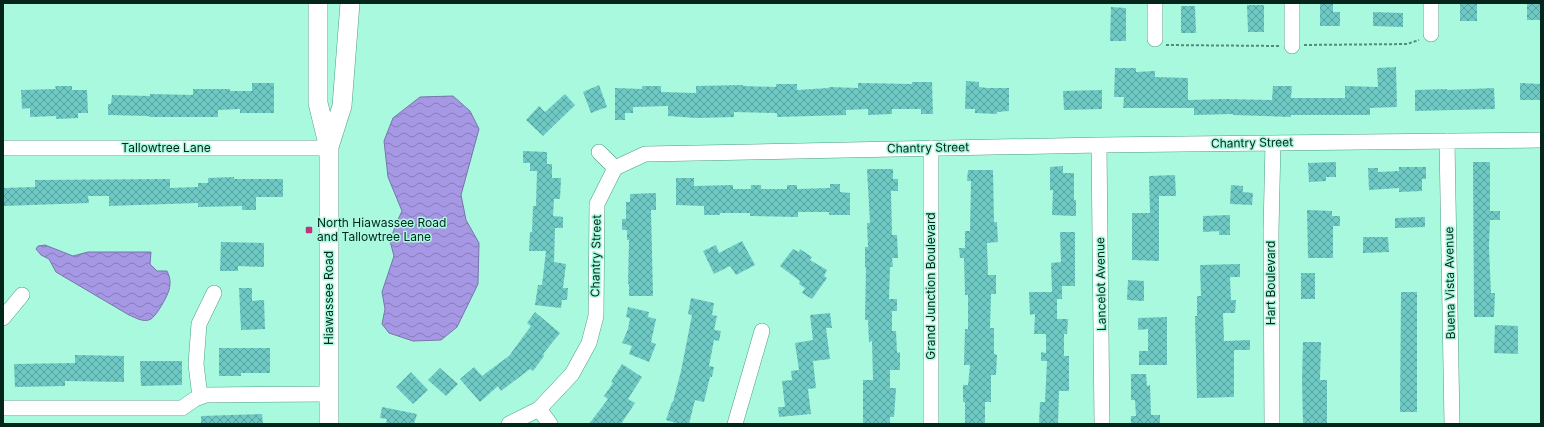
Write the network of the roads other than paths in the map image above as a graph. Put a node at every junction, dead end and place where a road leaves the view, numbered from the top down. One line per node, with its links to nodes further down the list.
1 (318, 3): 14 (main road, Hiawassee Road)
2 (350, 3): 14 (main road, Hiawassee Road)
3 (1154, 3): 7 (street)
4 (1292, 3): 8 (street)
5 (1431, 3): 6 (street)
6 (1431, 34)
7 (1155, 39)
8 (1292, 46)
9 (1541, 140): 10 (street, Chantry Street)
10 (1447, 141): 11 (street, Chantry Street); 33 (street, Buena Vista Avenue)
11 (1273, 142): 12 (street, Chantry Street); 32 (street, Hart Boulevard)
12 (1099, 145): 15 (street, Chantry Street); 31 (street, Lancelot Avenue)
13 (3, 148): 14 (street, Tallowtree Lane)
14 (329, 148): 22 (main road, Hiawassee Road)
15 (931, 148): 17 (street, Chantry Street); 30 (street, Grand Junction Boulevard)
16 (599, 152): 17 (street)
17 (615, 168): 25 (street, Chantry Street)
18 (214, 293): 23 (street)
19 (22, 295): 20 (street)
20 (3, 318)
21 (762, 331): 29 (street)
22 (329, 394): 23 (street); 26 (main road, Hiawassee Road)
23 (200, 397): 24 (street)
24 (3, 408)
25 (539, 409): 27 (street, Chantry Street); 28 (street)
26 (329, 424)
27 (509, 424)
28 (550, 424)
29 (735, 424)
30 (931, 424)
31 (1102, 424)
32 (1272, 424)
33 (1452, 424)

